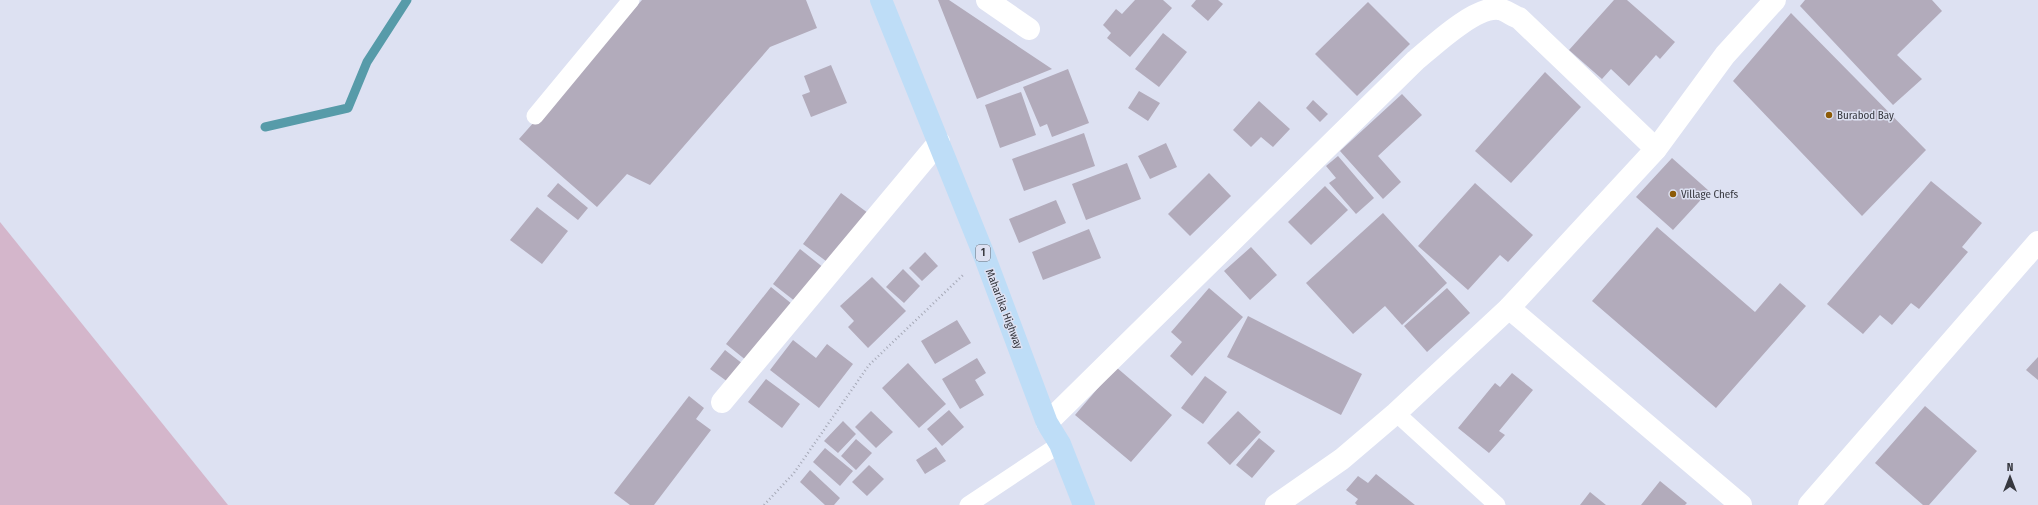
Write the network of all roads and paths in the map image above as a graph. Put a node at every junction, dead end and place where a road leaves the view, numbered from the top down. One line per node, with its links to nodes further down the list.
1 (630, 0): 7 (lane)
2 (882, 0): 8 (main road, Maharlika Highway / 1)
3 (987, 0): 6 (street)
4 (1775, 0): 9 (street)
5 (1495, 4): 9 (street); 15 (street)
6 (1029, 29)
7 (535, 116)
8 (939, 142): 11 (main road, Maharlika Highway / 1); 13 (street)
9 (1656, 149): 12 (street)
10 (2038, 242): 23 (street)
11 (984, 255): 15 (main road, Maharlika Highway / 1); 17 (path)
12 (1509, 308): 14 (street); 22 (street)
13 (722, 402)
14 (1396, 413): 20 (street); 21 (lane)
15 (1047, 423): 16 (main road, Maharlika Highway / 1)
16 (1060, 444): 18 (lane); 19 (main road, Maharlika Highway / 1)
17 (764, 505)
18 (968, 505)
19 (1084, 505)
20 (1276, 505)
21 (1497, 505)
22 (1741, 505)
23 (1809, 505)

